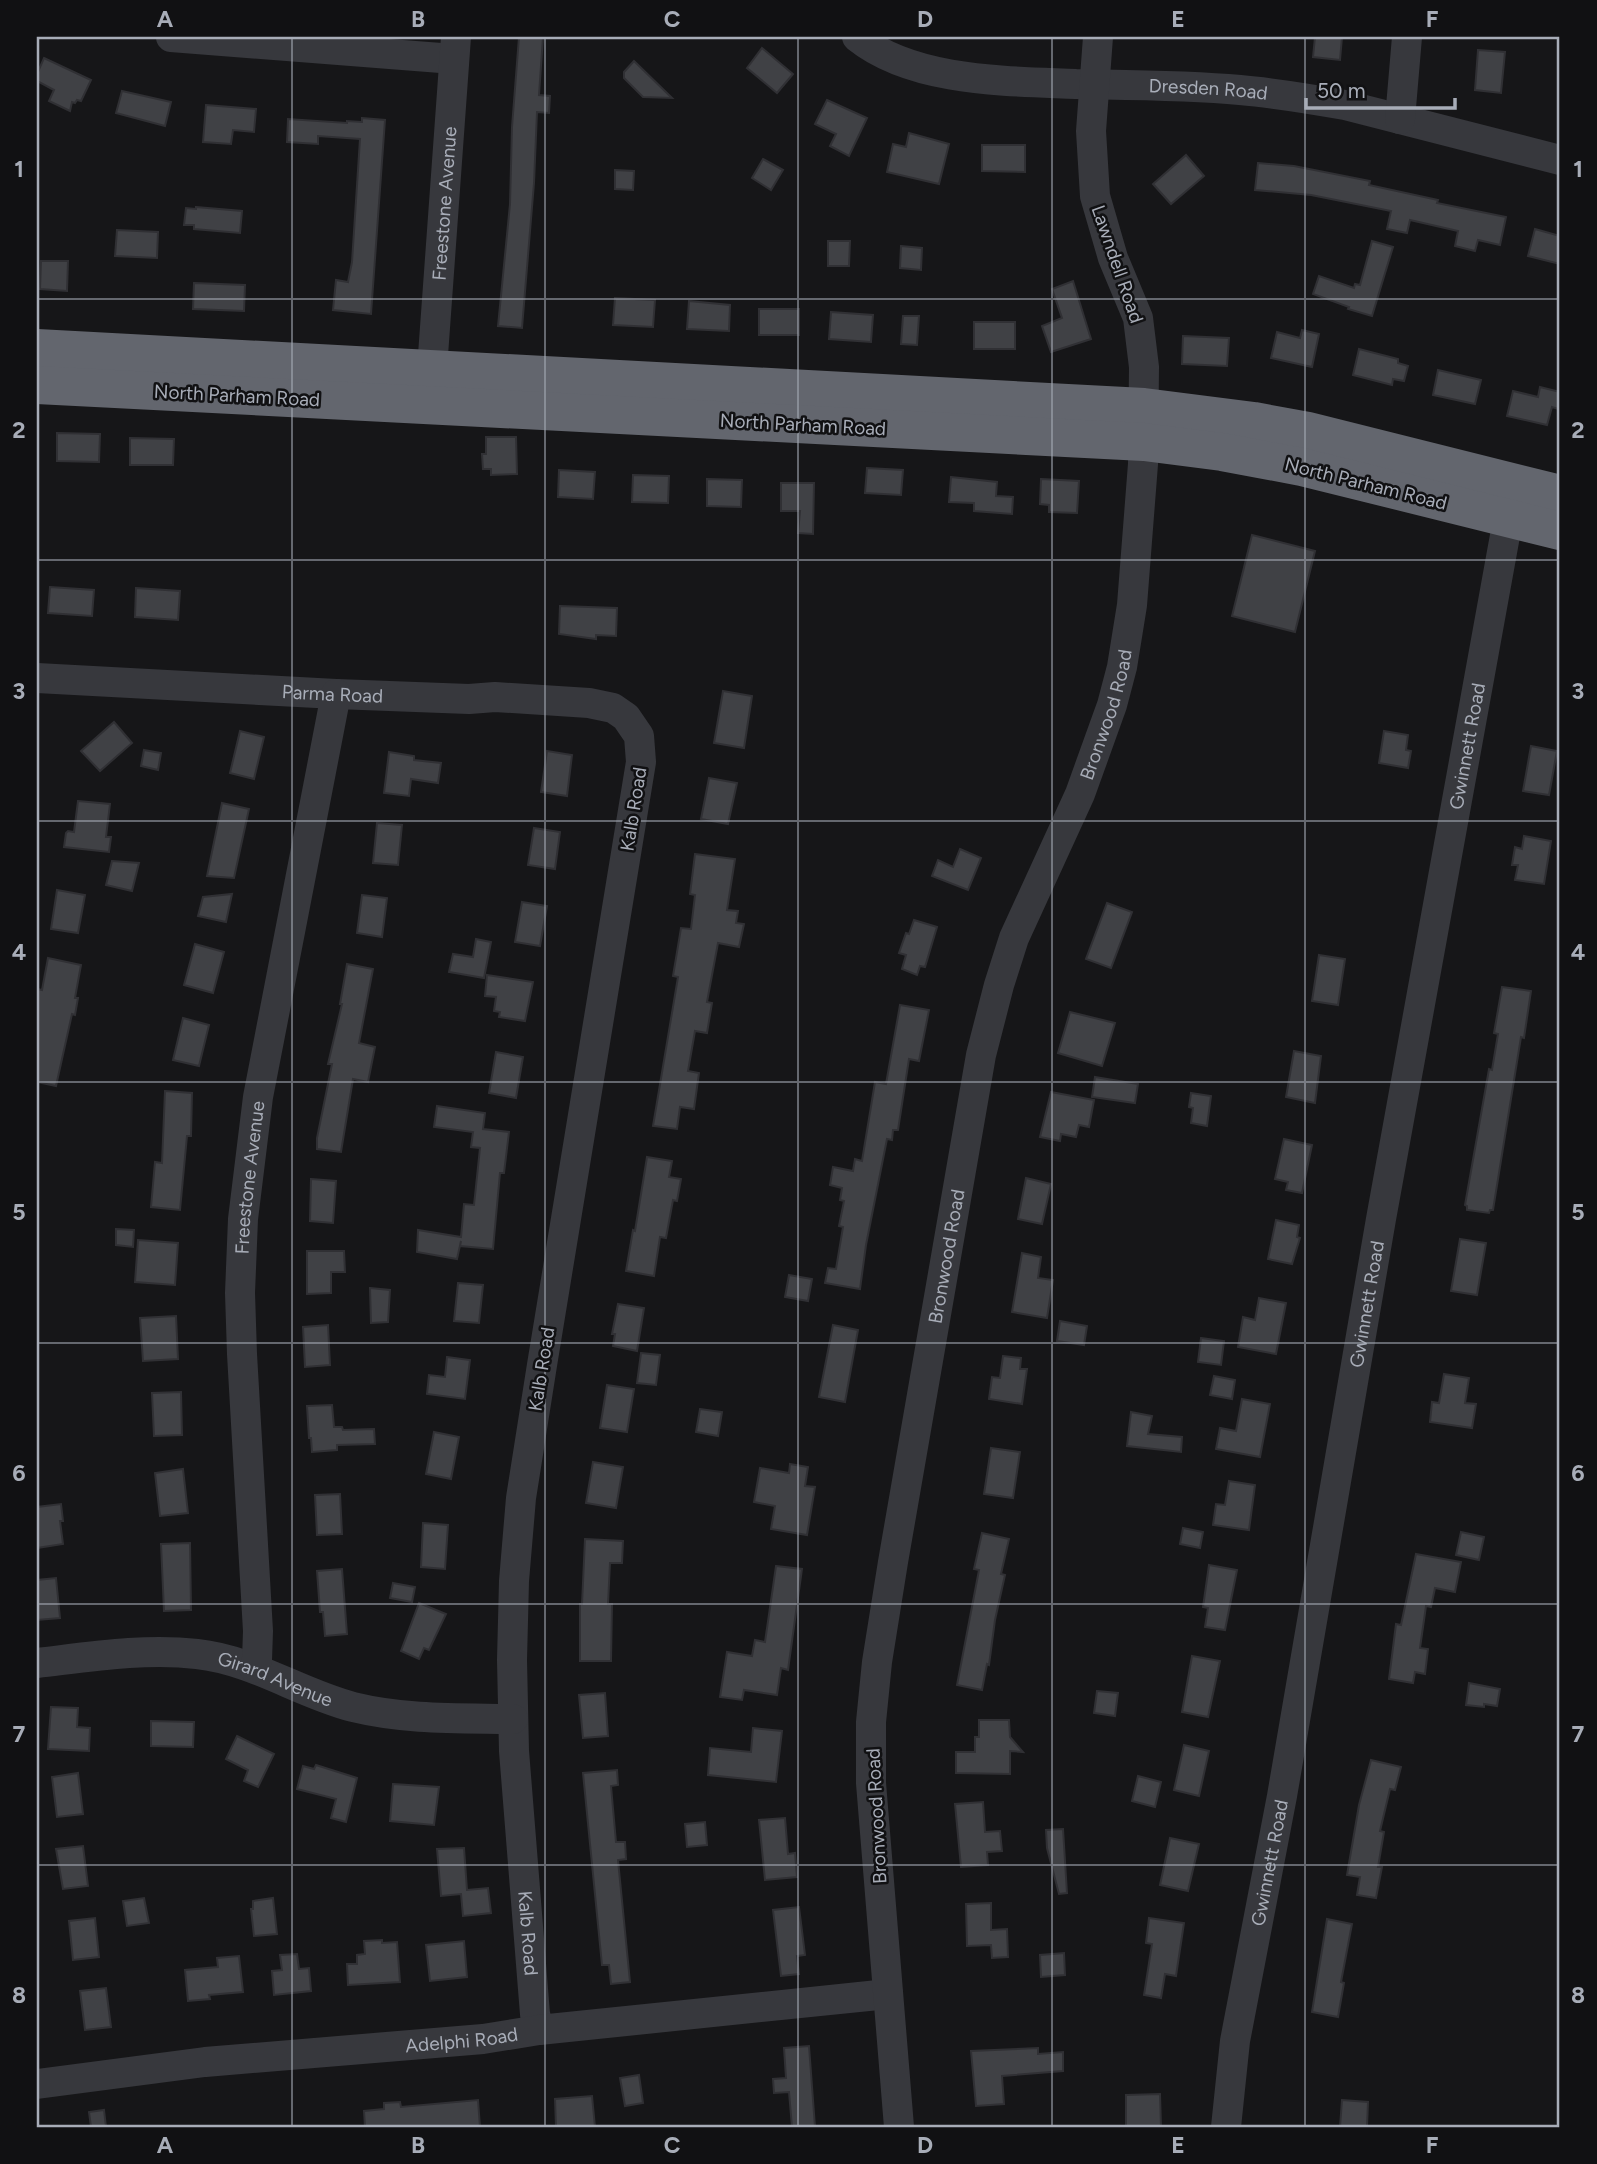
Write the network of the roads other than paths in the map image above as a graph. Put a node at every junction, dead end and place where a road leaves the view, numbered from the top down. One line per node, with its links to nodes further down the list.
1 (171, 37): 5 (street)
2 (856, 37): 6 (street, Dresden Road)
3 (1098, 37): 6 (street, Lawndell Road)
4 (1406, 37): 7 (street)
5 (455, 48): 11 (street, Freestone Avenue)
6 (1095, 84): 7 (street, Dresden Road); 12 (street, Lawndell Road)
7 (1400, 119): 8 (street, Dresden Road)
8 (1560, 160)
9 (37, 348): 11 (highway, North Parham Road)
10 (37, 384): 11 (highway, North Parham Road)
11 (431, 386): 12 (highway, North Parham Road)
12 (1144, 425): 14 (highway, North Parham Road); 22 (street, Bronwood Road)
13 (1560, 494): 14 (highway, North Parham Road)
14 (1511, 501): 15 (highway, North Parham Road); 26 (street, Gwinnett Road)
15 (1560, 531)
16 (37, 678): 17 (street, Parma Road)
17 (336, 694): 18 (street, Parma Road); 20 (street, Freestone Avenue)
18 (626, 717): 21 (street, Kalb Road)
19 (37, 1663): 20 (street, Girard Avenue)
20 (254, 1668): 21 (street, Girard Avenue)
21 (513, 1719): 23 (street, Kalb Road)
22 (888, 1994): 23 (street, Adelphi Road); 25 (street, Bronwood Road)
23 (539, 2030): 24 (street, Adelphi Road)
24 (37, 2084)
25 (899, 2127)
26 (1226, 2127)

